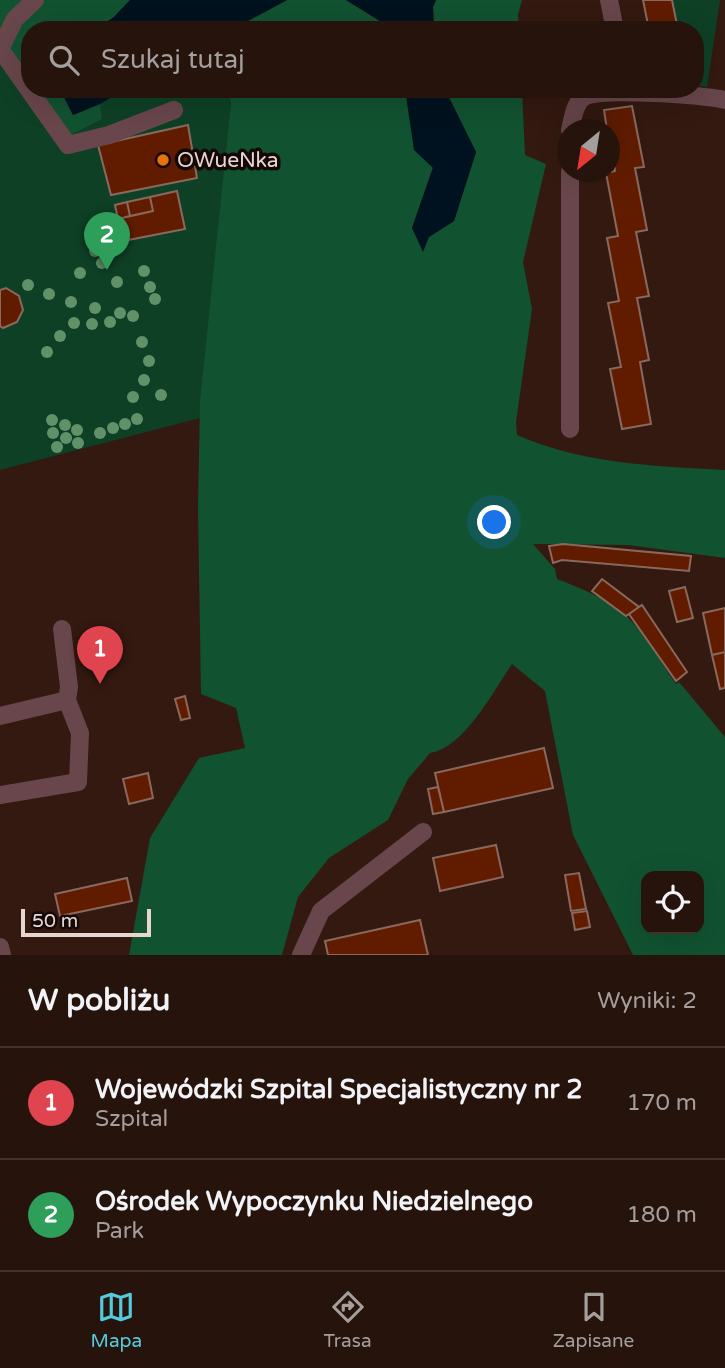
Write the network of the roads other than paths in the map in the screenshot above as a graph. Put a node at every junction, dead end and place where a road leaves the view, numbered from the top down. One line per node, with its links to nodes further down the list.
1 (35, 0): 4 (lane)
2 (610, 0): 3 (lane)
3 (614, 21)
4 (0, 49): 5 (lane)
5 (21, 79)
6 (35, 98): 10 (lane)
7 (583, 98): 11 (lane)
8 (703, 98): 9 (lane)
9 (725, 100)
10 (174, 110)
11 (573, 119)
12 (570, 182): 13 (lane)
13 (570, 429)
14 (62, 629): 15 (lane)
15 (67, 700): 16 (lane); 17 (lane)
16 (0, 716)
17 (0, 795)
18 (423, 832): 21 (lane)
19 (0, 947): 20 (lane)
20 (2, 955)
21 (301, 955)

